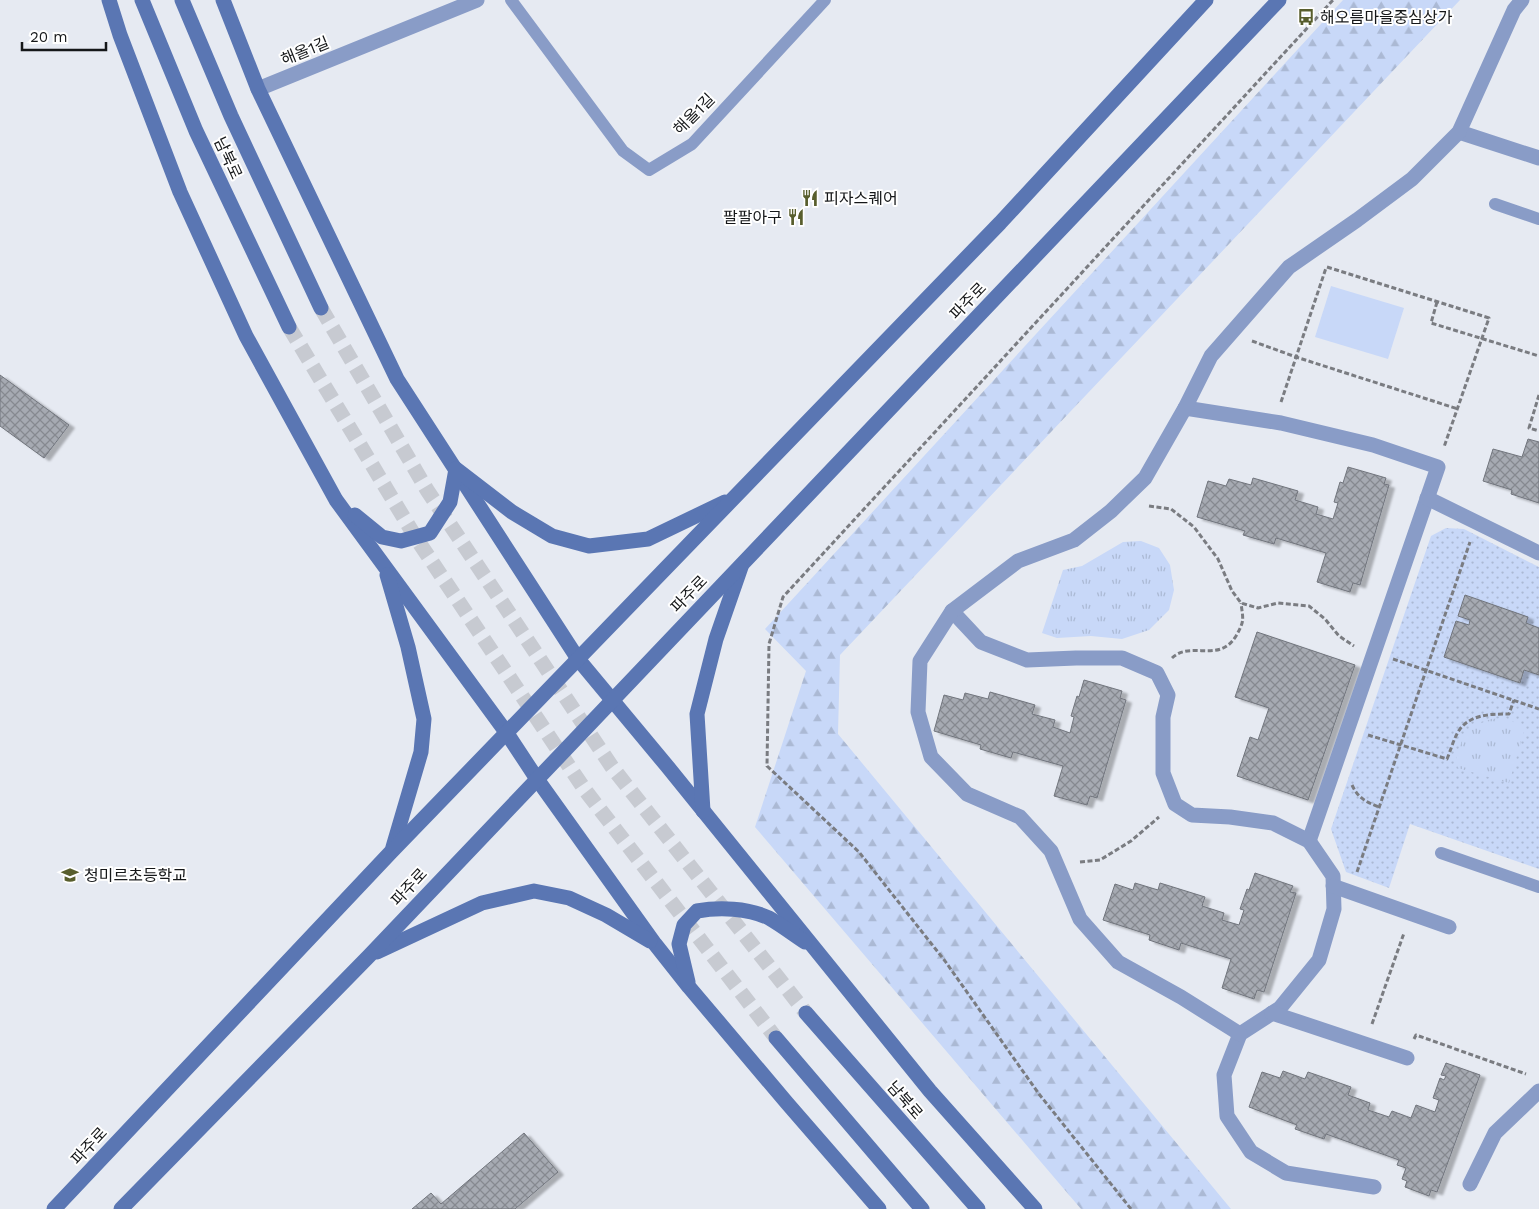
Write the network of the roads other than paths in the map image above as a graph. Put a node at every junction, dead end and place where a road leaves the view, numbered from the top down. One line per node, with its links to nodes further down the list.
1 (109, 0): 22 (main road)
2 (142, 0): 17 (main road, 남북로)
3 (182, 0): 16 (main road, 남북로)
4 (223, 0): 11 (main road)
5 (477, 0): 11 (street, 해올1길)
6 (511, 0): 7 (lane, 해올1길)
7 (825, 0)
8 (1206, 0): 20 (main road, 파주로)
9 (1279, 0): 24 (main road, 파주로)
10 (1522, 0): 12 (street)
11 (258, 89): 19 (main road)
12 (1459, 132): 13 (street); 18 (street)
13 (1539, 158)
14 (1495, 204): 15 (lane)
15 (1539, 219)
16 (320, 308)
17 (289, 327)
18 (1185, 408): 21 (street); 26 (street)
19 (456, 470): 20 (main road); 22 (main road); 27 (main road)
20 (735, 497): 27 (main road, 파주로)
21 (1427, 498): 23 (street); 32 (street)
22 (336, 500): 25 (main road)
23 (1539, 553)
24 (743, 562): 28 (main road, 파주로); 31 (main road)
25 (384, 564): 29 (main road); 33 (main road)
26 (952, 611): 32 (street); 44 (street)
27 (578, 659): 28 (main road); 29 (main road, 파주로)
28 (612, 700): 30 (main road, 파주로); 31 (main road)
29 (506, 732): 30 (main road); 33 (main road, 파주로)
30 (536, 779): 38 (main road); 40 (main road, 파주로)
31 (703, 811): 39 (main road)
32 (1309, 841): 35 (street)
33 (391, 852): 50 (main road, 파주로)
34 (1441, 852): 36 (lane)
35 (1334, 886): 37 (street); 43 (street)
36 (1539, 887)
37 (1449, 927)
38 (655, 944): 40 (main road); 41 (main road)
39 (817, 950): 41 (main road); 55 (main road)
40 (368, 956): 51 (main road, 파주로)
41 (689, 987): 52 (main road)
42 (806, 1013): 54 (main road, 남북로)
43 (1272, 1013): 44 (street); 46 (street)
44 (1240, 1034): 49 (street)
45 (776, 1038): 53 (main road)
46 (1407, 1058)
47 (1539, 1091): 48 (street)
48 (1470, 1184)
49 (1374, 1187)
50 (54, 1209)
51 (121, 1209)
52 (879, 1209)
53 (922, 1209)
54 (978, 1209)
55 (1035, 1209)

